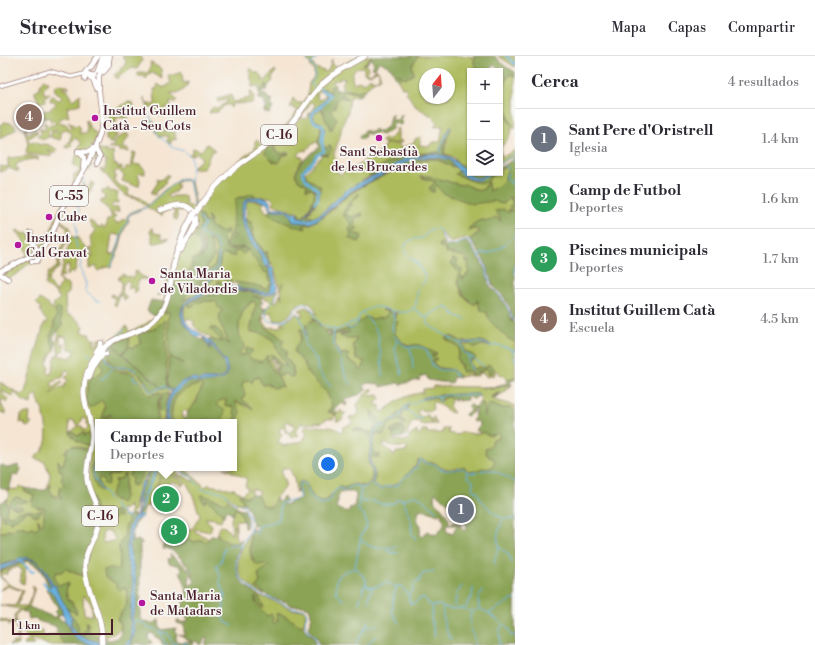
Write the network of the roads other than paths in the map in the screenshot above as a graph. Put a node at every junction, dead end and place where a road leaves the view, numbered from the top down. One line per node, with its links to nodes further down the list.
1 (101, 56): 5 (highway); 7 (highway, C-55)
2 (362, 56): 16 (highway, C-16)
3 (365, 56): 16 (highway, C-16)
4 (109, 62): 6 (main road); 7 (highway, C-55); 9 (highway)
5 (90, 67): 6 (main road)
6 (86, 75): 7 (highway); 8 (main road); 8 (main road); 10 (highway)
7 (98, 76): 9 (highway, C-55); 10 (highway, C-55)
8 (0, 87)
9 (99, 97): 11 (highway, C-55)
10 (100, 105): 11 (highway, C-55)
11 (96, 144): 12 (highway, C-55); 12 (highway); 13 (highway)
12 (89, 159): 13 (highway, C-55); 18 (highway, C-55)
13 (81, 172): 18 (highway, C-55)
14 (181, 205): 15 (highway); 20 (highway); 22 (highway)
15 (161, 211)
16 (194, 214): 20 (highway, C-16); 22 (highway, C-16)
17 (31, 232): 18 (highway)
18 (34, 247): 19 (highway); 21 (highway, C-55); 21 (highway, C-55)
19 (32, 261)
20 (172, 270): 25 (highway, C-16)
21 (0, 273): 23 (highway)
22 (172, 278): 25 (highway, C-16)
23 (8, 280)
24 (100, 343): 27 (highway)
25 (107, 346): 27 (highway, C-16)
26 (106, 354): 27 (highway)
27 (85, 398): 28 (highway, C-16)
28 (103, 645)

